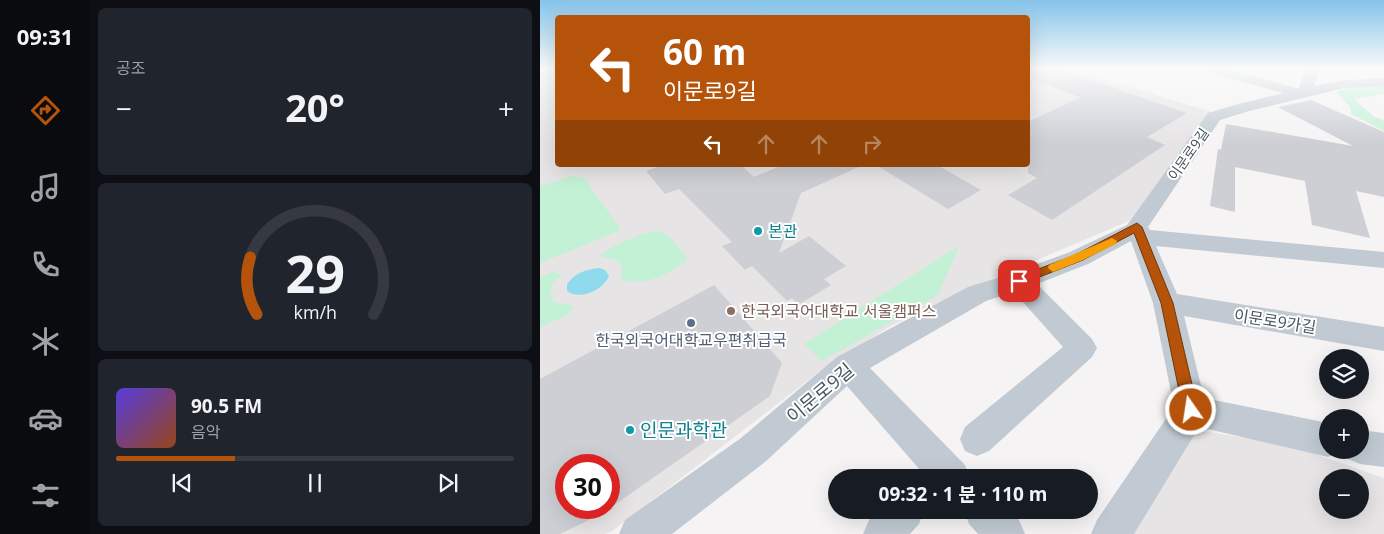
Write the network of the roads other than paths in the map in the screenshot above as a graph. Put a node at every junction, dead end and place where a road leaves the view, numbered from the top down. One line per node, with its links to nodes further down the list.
1 (1284, 93): 2 (street, 이문로9길)
2 (1138, 232): 3 (street); 4 (street, 이문로9길); 5 (street)
3 (1384, 260)
4 (1019, 281): 7 (street, 이문로9길); 10 (street)
5 (1167, 303): 6 (street, 이문로9가길); 8 (street)
6 (1384, 339)
7 (848, 366): 13 (street); 16 (street, 이문로9길)
8 (1191, 410): 9 (street); 19 (street)
9 (1319, 438)
10 (977, 439)
11 (1369, 448): 12 (street)
12 (1384, 450)
13 (940, 469)
14 (897, 519): 17 (street)
15 (991, 519): 18 (street)
16 (639, 534)
17 (883, 534)
18 (1005, 534)
19 (1111, 534)

